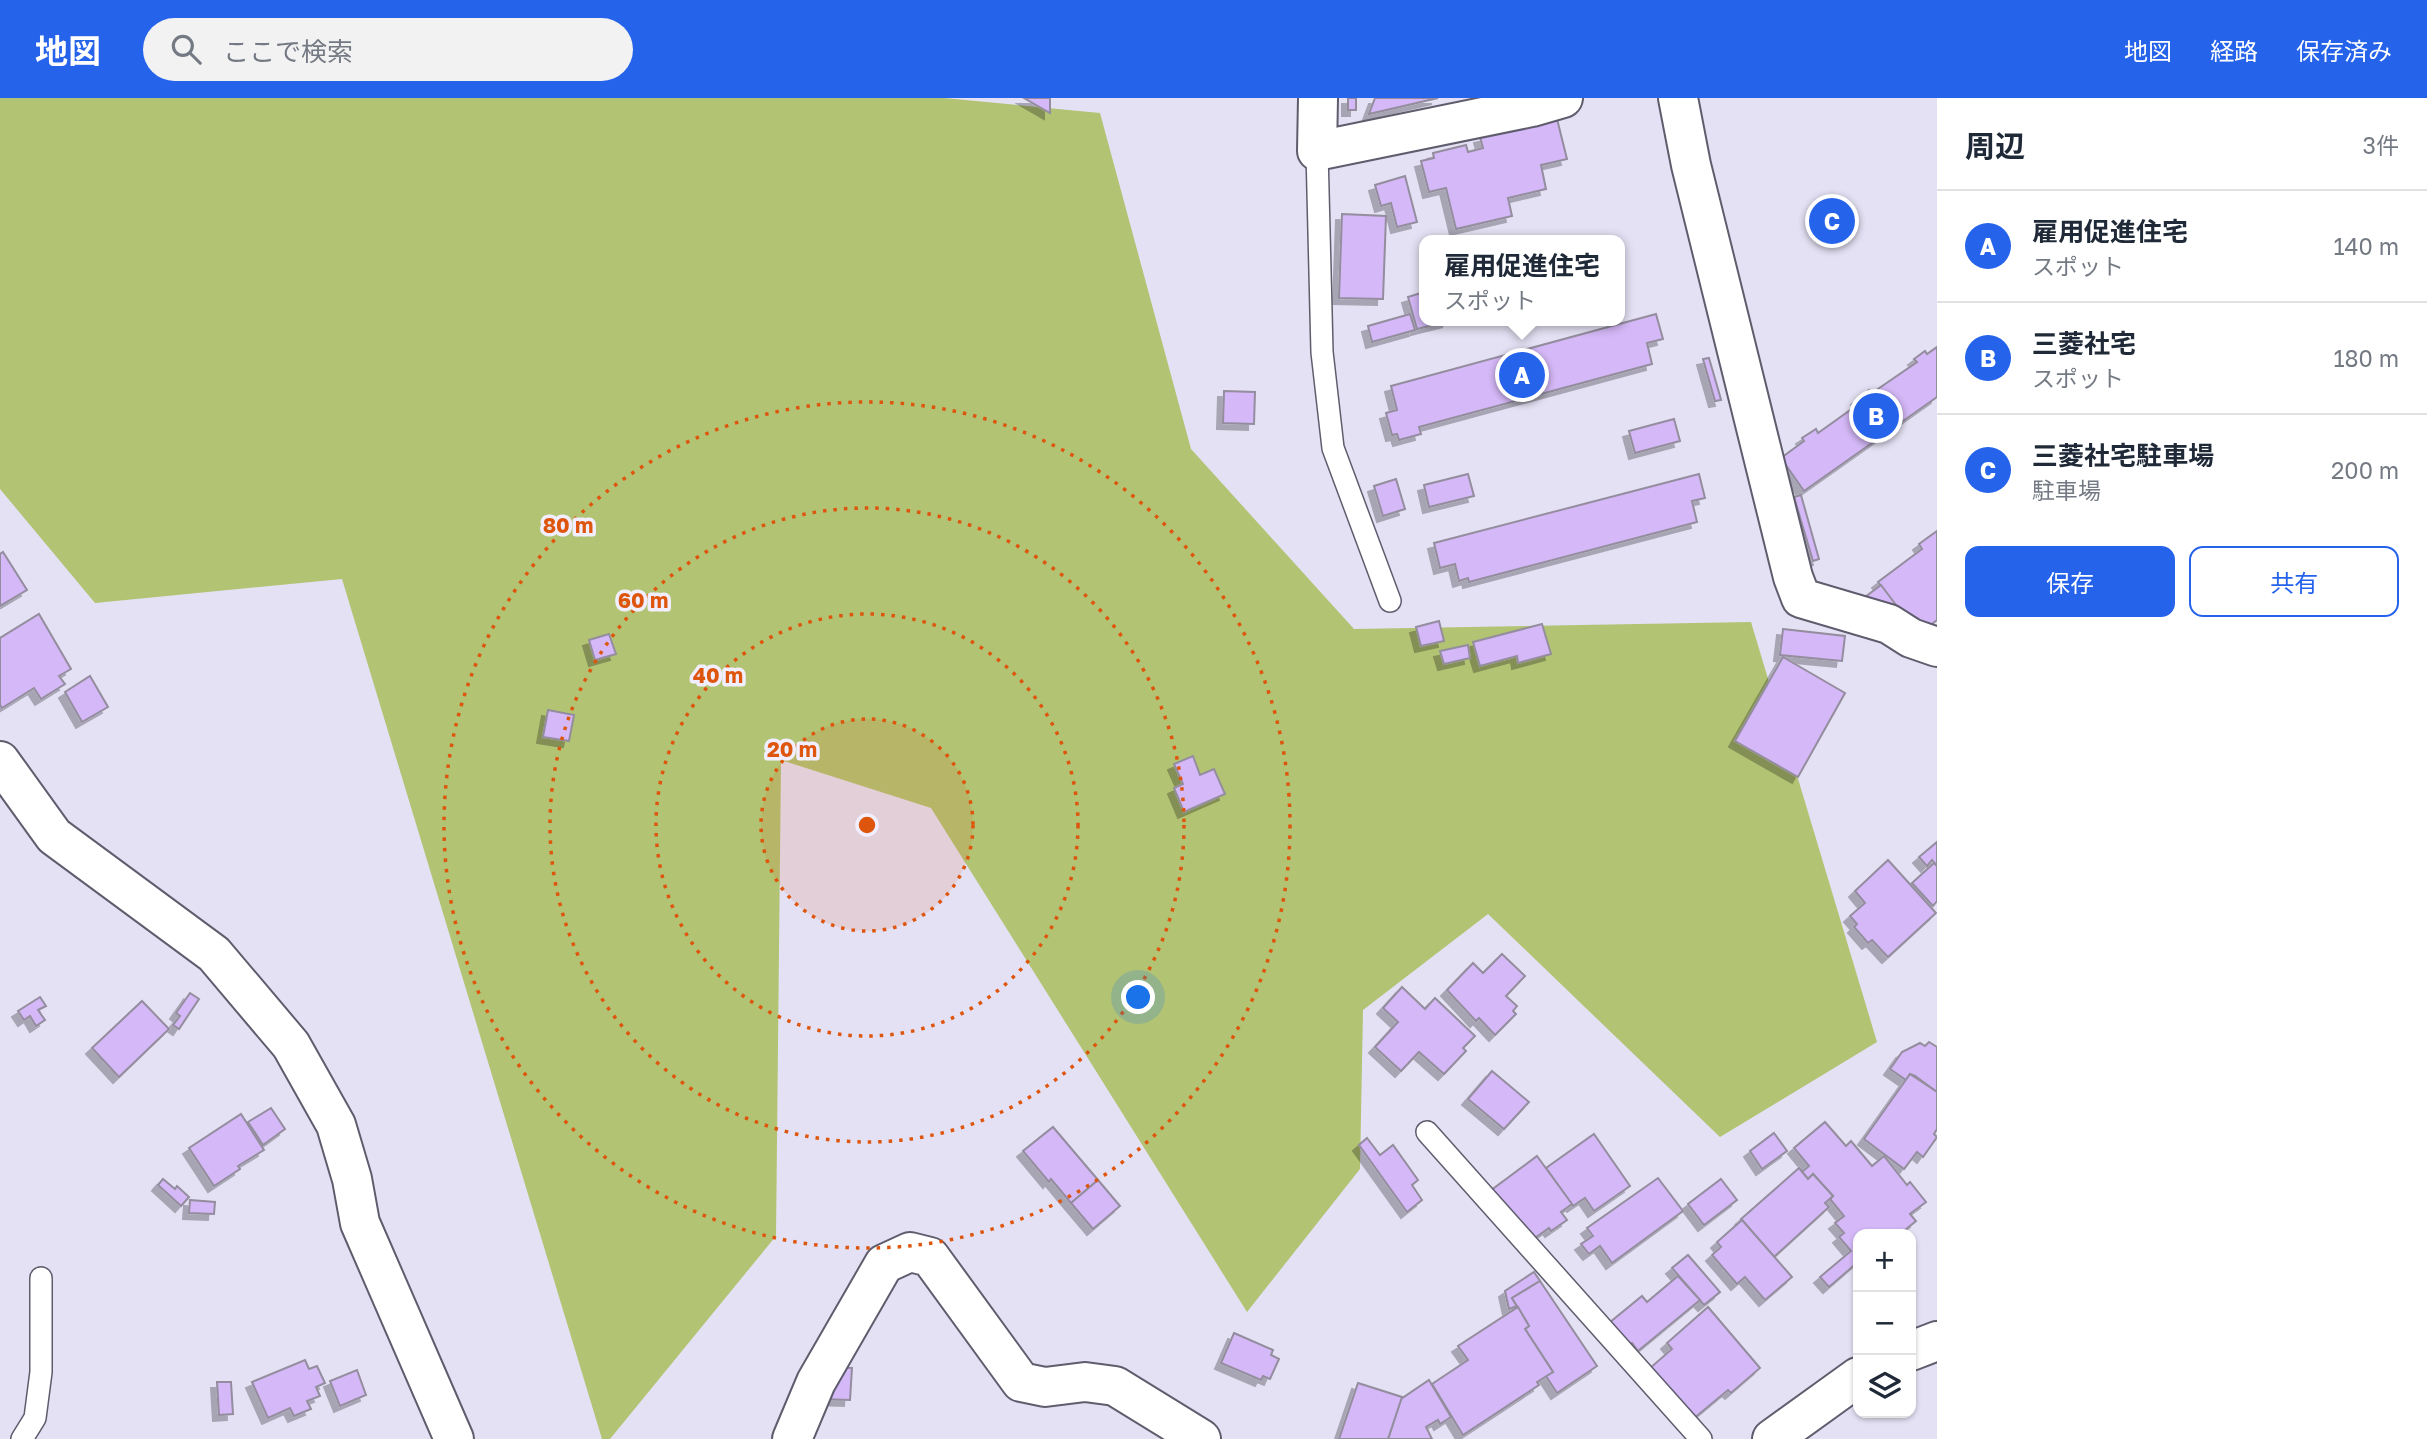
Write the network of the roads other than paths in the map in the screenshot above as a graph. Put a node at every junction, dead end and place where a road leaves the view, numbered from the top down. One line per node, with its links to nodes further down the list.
1 (1318, 98): 4 (street)
2 (1563, 98): 4 (street)
3 (1678, 98): 6 (street)
4 (1317, 151): 5 (lane)
5 (1390, 601)
6 (1937, 647)
7 (0, 761): 14 (street)
8 (1427, 1132): 17 (lane)
9 (41, 1278): 13 (lane)
10 (1937, 1341): 11 (street)
11 (1916, 1349)
12 (1853, 1381): 18 (street)
13 (22, 1439)
14 (454, 1439)
15 (792, 1439): 16 (street)
16 (1201, 1439)
17 (1701, 1439)
18 (1772, 1439)

